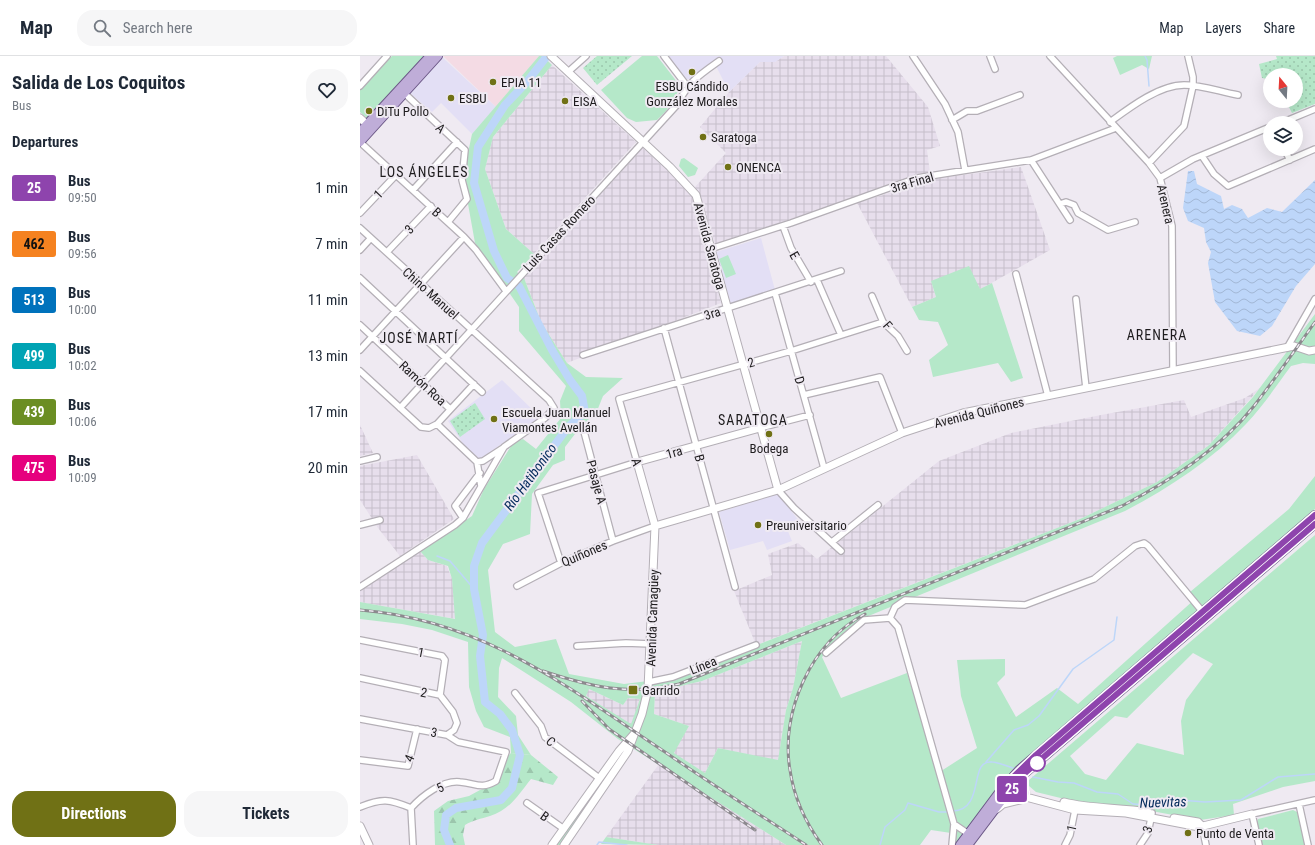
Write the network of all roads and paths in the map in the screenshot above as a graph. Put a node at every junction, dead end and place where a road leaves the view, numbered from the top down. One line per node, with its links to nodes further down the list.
1 (387, 56): 13 (street)
2 (586, 56): 12 (street)
3 (664, 56): 14 (street)
4 (913, 56): 22 (street)
5 (990, 56): 11 (street)
6 (1050, 56): 23 (street, Arenera)
7 (1188, 56): 15 (street)
8 (433, 57): 16 (main road)
9 (553, 58): 12 (main road, Avenida Saratoga)
10 (719, 61): 14 (street, Luis Casas Romero)
11 (995, 70)
12 (568, 72): 30 (main road, Avenida Saratoga)
13 (360, 86)
14 (687, 86): 30 (street, Luis Casas Romero)
15 (1192, 86): 17 (street); 23 (street); 36 (street)
16 (402, 91): 24 (main road); 29 (street, A)
17 (1238, 94)
18 (1020, 95): 22 (street)
19 (1315, 109): 20 (street)
20 (1298, 116)
21 (360, 118): 24 (main road)
22 (952, 120): 37 (street)
23 (1110, 122): 25 (street, Arenera)
24 (369, 127): 27 (main road); 28 (main road)
25 (1116, 128): 34 (street, 3ra Final); 36 (street, Arenera)
26 (1263, 130): 32 (street)
27 (360, 132)
28 (360, 142): 38 (street, B)
29 (457, 142): 40 (street); 45 (street, A)
30 (642, 143): 51 (main road, Avenida Saratoga); 59 (street, Luis Casas Romero)
31 (1315, 149): 35 (street)
32 (1202, 156): 35 (street); 39 (street)
33 (1288, 156): 35 (street)
34 (1031, 160): 37 (street, 3ra Final); 41 (street)
35 (1290, 160)
36 (1149, 163): 39 (street, Arenera)
37 (965, 170): 47 (street, 3ra Final)
38 (396, 175): 40 (street, B); 43 (street, 1)
39 (1160, 178): 80 (street, Arenera)
40 (413, 190): 42 (street, B)
41 (1060, 204): 44 (street); 46 (street)
42 (431, 206): 45 (street, B); 53 (street, 3)
43 (360, 213)
44 (1070, 220)
45 (448, 222): 49 (street, B)
46 (1135, 222)
47 (783, 226): 51 (street, 3ra Final); 57 (street, E)
48 (360, 228): 50 (street, Chino Manuel)
49 (464, 237): 58 (street); 59 (street, B)
50 (371, 238): 52 (street); 53 (street, Chino Manuel)
51 (710, 249): 64 (main road, Avenida Saratoga)
52 (360, 250)
53 (386, 252): 58 (street, Chino Manuel)
54 (841, 271): 57 (street, 3ra)
55 (1016, 274): 88 (street)
56 (360, 278): 65 (street)
57 (814, 281): 60 (street, 3ra); 70 (street, E)
58 (421, 285): 65 (street); 69 (street, Chino Manuel)
59 (508, 289): 69 (street, Luis Casas Romero)
60 (775, 294): 64 (street, 3ra); 75 (street, D)
61 (872, 296): 66 (street, F)
62 (1076, 299): 85 (street)
63 (1315, 299): 72 (street)
64 (727, 308): 68 (street, 3ra); 79 (main road, Avenida Saratoga)
65 (396, 311): 71 (street); 78 (street)
66 (883, 322): 70 (street, 2); 76 (street, F)
67 (360, 325): 71 (street, Ramón Roa)
68 (664, 328): 77 (street, 3ra); 82 (street, B)
69 (471, 329): 78 (street, Luis Casas Romero); 98 (street, Chino Manuel)
70 (841, 335): 75 (street, 2)
71 (373, 337): 73 (street); 83 (street, Ramón Roa)
72 (1287, 348): 74 (main road, Avenida Quiñones); 80 (main road, Avenida Quiñones)
73 (360, 350)
74 (1315, 350)
75 (791, 351): 79 (street, 2); 87 (street, D)
76 (907, 351)
77 (583, 355)
78 (446, 357): 83 (street, Luis Casas Romero); 84 (street)
79 (743, 365): 82 (street, 2); 95 (main road, Avenida Saratoga)
80 (1173, 370): 85 (main road, Avenida Quiñones)
81 (360, 371): 90 (street)
82 (679, 382): 89 (street, 2); 97 (street, B)
83 (422, 383): 90 (street, Luis Casas Romero); 91 (street, Ramón Roa)
84 (474, 384): 86 (street); 91 (street)
85 (1086, 388): 88 (main road, Avenida Quiñones)
86 (482, 392)
87 (804, 395): 92 (street, D); 96 (street)
88 (1048, 396): 96 (main road, Avenida Quiñones)
89 (619, 399): 102 (street, A)
90 (400, 408): 93 (street)
91 (450, 409): 93 (street)
92 (810, 415): 95 (street, 1ra); 103 (street, D)
93 (437, 424): 101 (street)
94 (582, 424): 105 (street, Pasaje A)
95 (760, 428): 97 (main road, 1ra); 107 (main road, Avenida Saratoga)
96 (902, 433): 103 (main road, Avenida Quiñones)
97 (696, 446): 102 (main road, 1ra); 109 (street, B)
98 (504, 447): 101 (street); 106 (street)
99 (377, 457): 100 (street)
100 (360, 461)
101 (477, 462): 104 (street)
102 (637, 462): 105 (street, 1ra); 115 (main road, A)
103 (824, 468): 107 (main road, Avenida Quiñones)
104 (480, 473): 106 (street); 111 (street)
105 (595, 474): 116 (street, Pasaje A); 119 (street, 1ra)
106 (481, 486): 111 (street)
107 (778, 490): 109 (main road, Avenida Quiñones); 117 (street)
108 (878, 505): 117 (street)
109 (714, 509): 115 (main road, Avenida Quiñones); 122 (street, B)
110 (1315, 515): 123 (main road)
111 (463, 518): 121 (street)
112 (380, 520): 114 (street)
113 (1315, 524): 142 (main road)
114 (360, 525)
115 (655, 526): 116 (street, Quiñones); 126 (main road, Avenida Camagüey)
116 (613, 540): 119 (street, Quiñones)
117 (832, 542): 118 (street)
118 (841, 551)
119 (561, 563): 120 (street, Quiñones)
120 (517, 586)
121 (360, 587)
122 (735, 587)
123 (1202, 611): 124 (street); 144 (main road)
124 (890, 618): 129 (street); 155 (street)
125 (360, 640): 133 (street, 1)
126 (651, 644): 128 (street); 131 (main road, Avenida Camagüey)
127 (756, 645): 131 (street, Línea)
128 (577, 646)
129 (826, 653)
130 (360, 678): 133 (street, 2)
131 (649, 682): 136 (main road, Avenida Camagüey)
132 (515, 693): 143 (street, C)
133 (440, 695): 137 (street, 2)
134 (360, 719): 135 (street, 3)
135 (417, 729): 137 (street, 3); 141 (street, 4)
136 (636, 732): 138 (main road, Avenida Camagüey); 140 (main road, Avenida Camagüey)
137 (447, 735): 139 (street, 3)
138 (618, 751): 140 (main road); 143 (main road, Avenida Camagüey)
139 (506, 752): 150 (street, 5)
140 (625, 756): 163 (main road, Avenida Camagüey)
141 (360, 760)
142 (1022, 777): 144 (main road); 145 (main road)
143 (599, 778): 158 (main road, Avenida Camagüey)
144 (1006, 789): 145 (main road); 152 (main road); 159 (main road)
145 (1027, 796): 151 (main road); 152 (main road); 154 (main road)
146 (1315, 800): 148 (street)
147 (527, 803): 158 (street, B)
148 (1298, 804): 153 (street); 171 (street)
149 (360, 807): 150 (street)
150 (411, 808): 161 (street)
151 (1075, 810): 154 (main road); 167 (street, 1)
152 (993, 811): 159 (main road)
153 (1252, 814): 157 (main road); 170 (street)
154 (1151, 815): 157 (main road); 168 (street, 3)
155 (954, 824): 159 (street); 164 (street)
156 (360, 826): 160 (main road)
157 (1202, 826): 169 (street)
158 (564, 829): 162 (main road, Avenida Camagüey)
159 (971, 835): 165 (main road); 166 (main road)
160 (369, 845)
161 (413, 845)
162 (552, 845)
163 (564, 845)
164 (952, 845)
165 (960, 845)
166 (968, 845)
167 (1065, 845)
168 (1140, 845)
169 (1206, 845)
170 (1259, 845)
171 (1308, 845)

